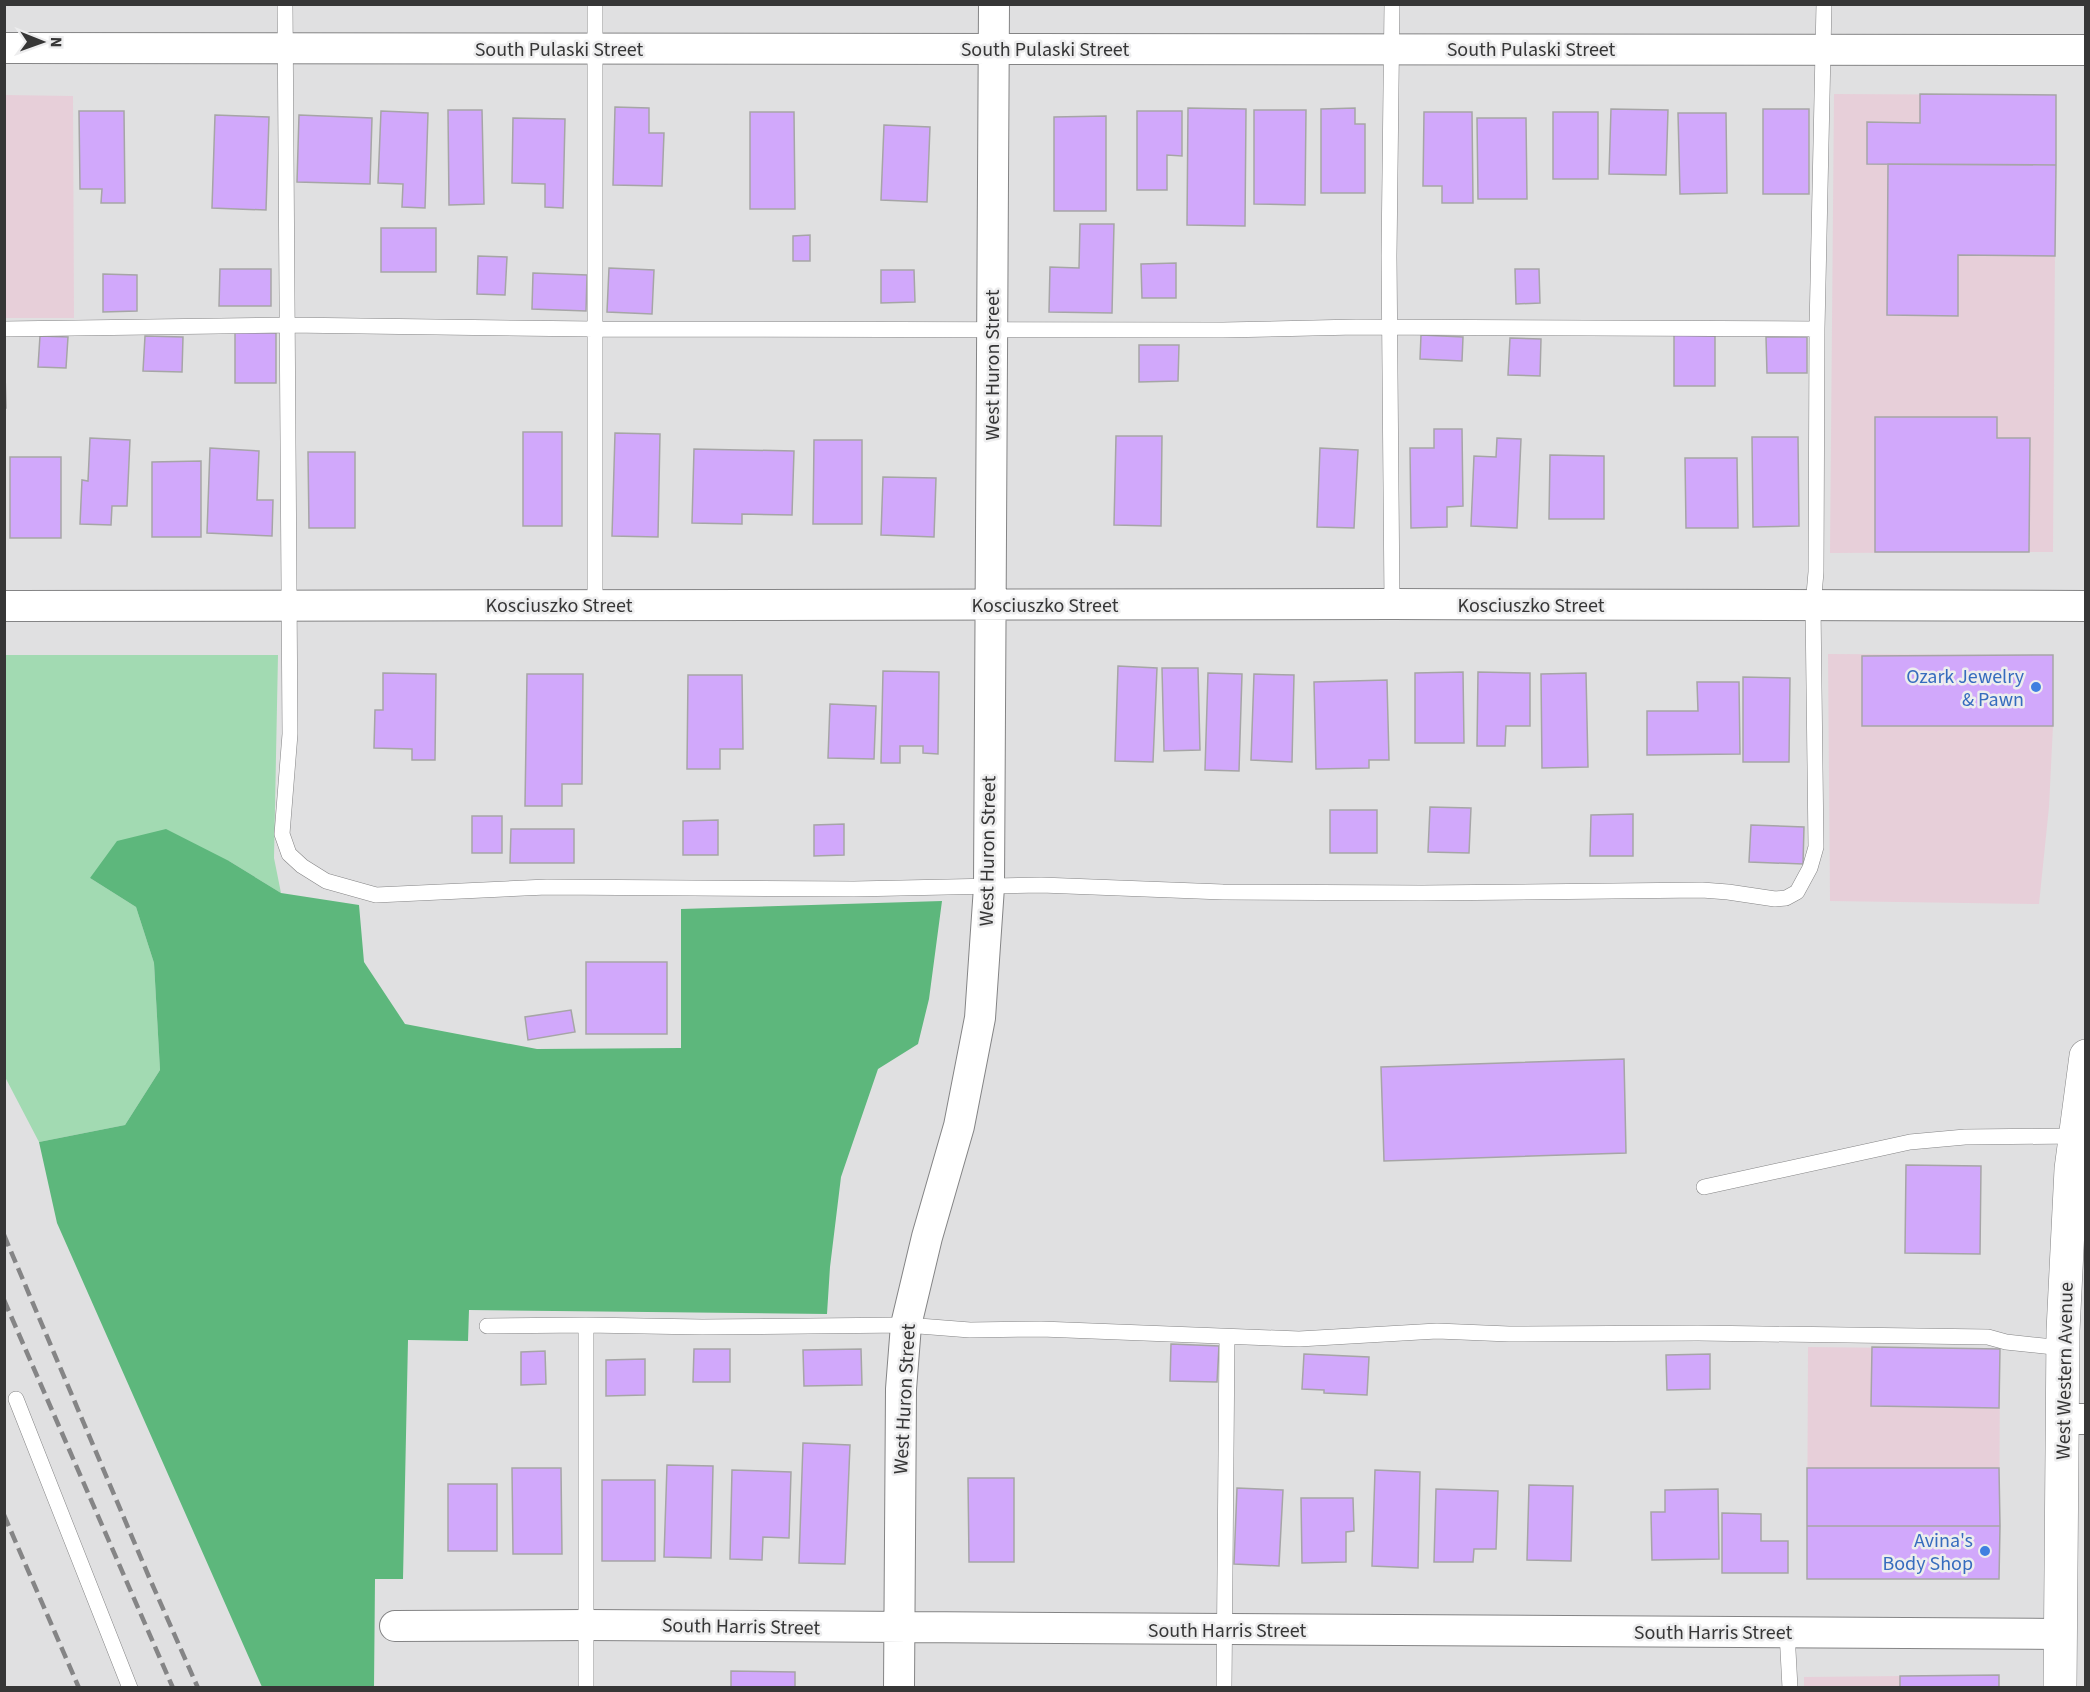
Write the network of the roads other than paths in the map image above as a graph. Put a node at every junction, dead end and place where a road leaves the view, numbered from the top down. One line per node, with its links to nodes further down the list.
1 (285, 4): 7 (lane)
2 (595, 4): 8 (lane)
3 (994, 4): 9 (street, West Huron Street)
4 (1392, 4): 10 (lane)
5 (1824, 4): 11 (lane)
6 (4, 48): 7 (street, South Pulaski Street)
7 (286, 49): 8 (street, South Pulaski Street); 13 (lane)
8 (595, 49): 9 (street, South Pulaski Street); 16 (lane)
9 (994, 49): 10 (street, South Pulaski Street); 17 (street, West Huron Street)
10 (1391, 49): 11 (street, South Pulaski Street); 14 (lane)
11 (1825, 49): 12 (street, South Pulaski Street); 18 (lane)
12 (2085, 50)
13 (288, 325): 15 (lane); 16 (lane); 19 (lane)
14 (1390, 328): 17 (lane); 18 (lane); 21 (lane)
15 (4, 329)
16 (594, 329): 17 (lane); 22 (lane)
17 (992, 329): 20 (street, West Huron Street)
18 (1817, 329): 24 (lane)
19 (290, 604): 22 (street, Kosciuszko Street); 23 (street, Kosciuszko Street); 26 (lane)
20 (990, 604): 21 (street, Kosciuszko Street); 22 (street, Kosciuszko Street); 26 (street, West Huron Street)
21 (1392, 604): 24 (street, Kosciuszko Street)
22 (595, 605)
23 (4, 606)
24 (1813, 606): 25 (street, Kosciuszko Street); 26 (lane)
25 (2085, 606)
26 (989, 886): 31 (street, West Huron Street)
27 (2085, 1062): 28 (main road, West Western Avenue)
28 (2075, 1136): 29 (lane); 34 (main road, West Western Avenue)
29 (1704, 1187)
30 (586, 1325): 31 (lane); 32 (lane); 37 (lane)
31 (906, 1325): 33 (lane); 39 (street, West Huron Street)
32 (487, 1326)
33 (1227, 1337): 34 (lane); 40 (lane)
34 (2062, 1348): 36 (main road, West Western Avenue)
35 (16, 1399): 43 (lane)
36 (2074, 1419): 42 (main road, West Western Avenue)
37 (586, 1625): 38 (street, South Harris Street); 39 (street, South Harris Street); 44 (lane)
38 (395, 1626)
39 (899, 1628): 40 (street, South Harris Street); 45 (street, West Huron Street)
40 (1225, 1630): 41 (street, South Harris Street); 46 (lane)
41 (1787, 1632): 42 (street, South Harris Street); 47 (lane)
42 (2060, 1634): 48 (main road, West Western Avenue)
43 (130, 1688)
44 (586, 1688)
45 (899, 1688)
46 (1224, 1688)
47 (1790, 1688)
48 (2060, 1688)

